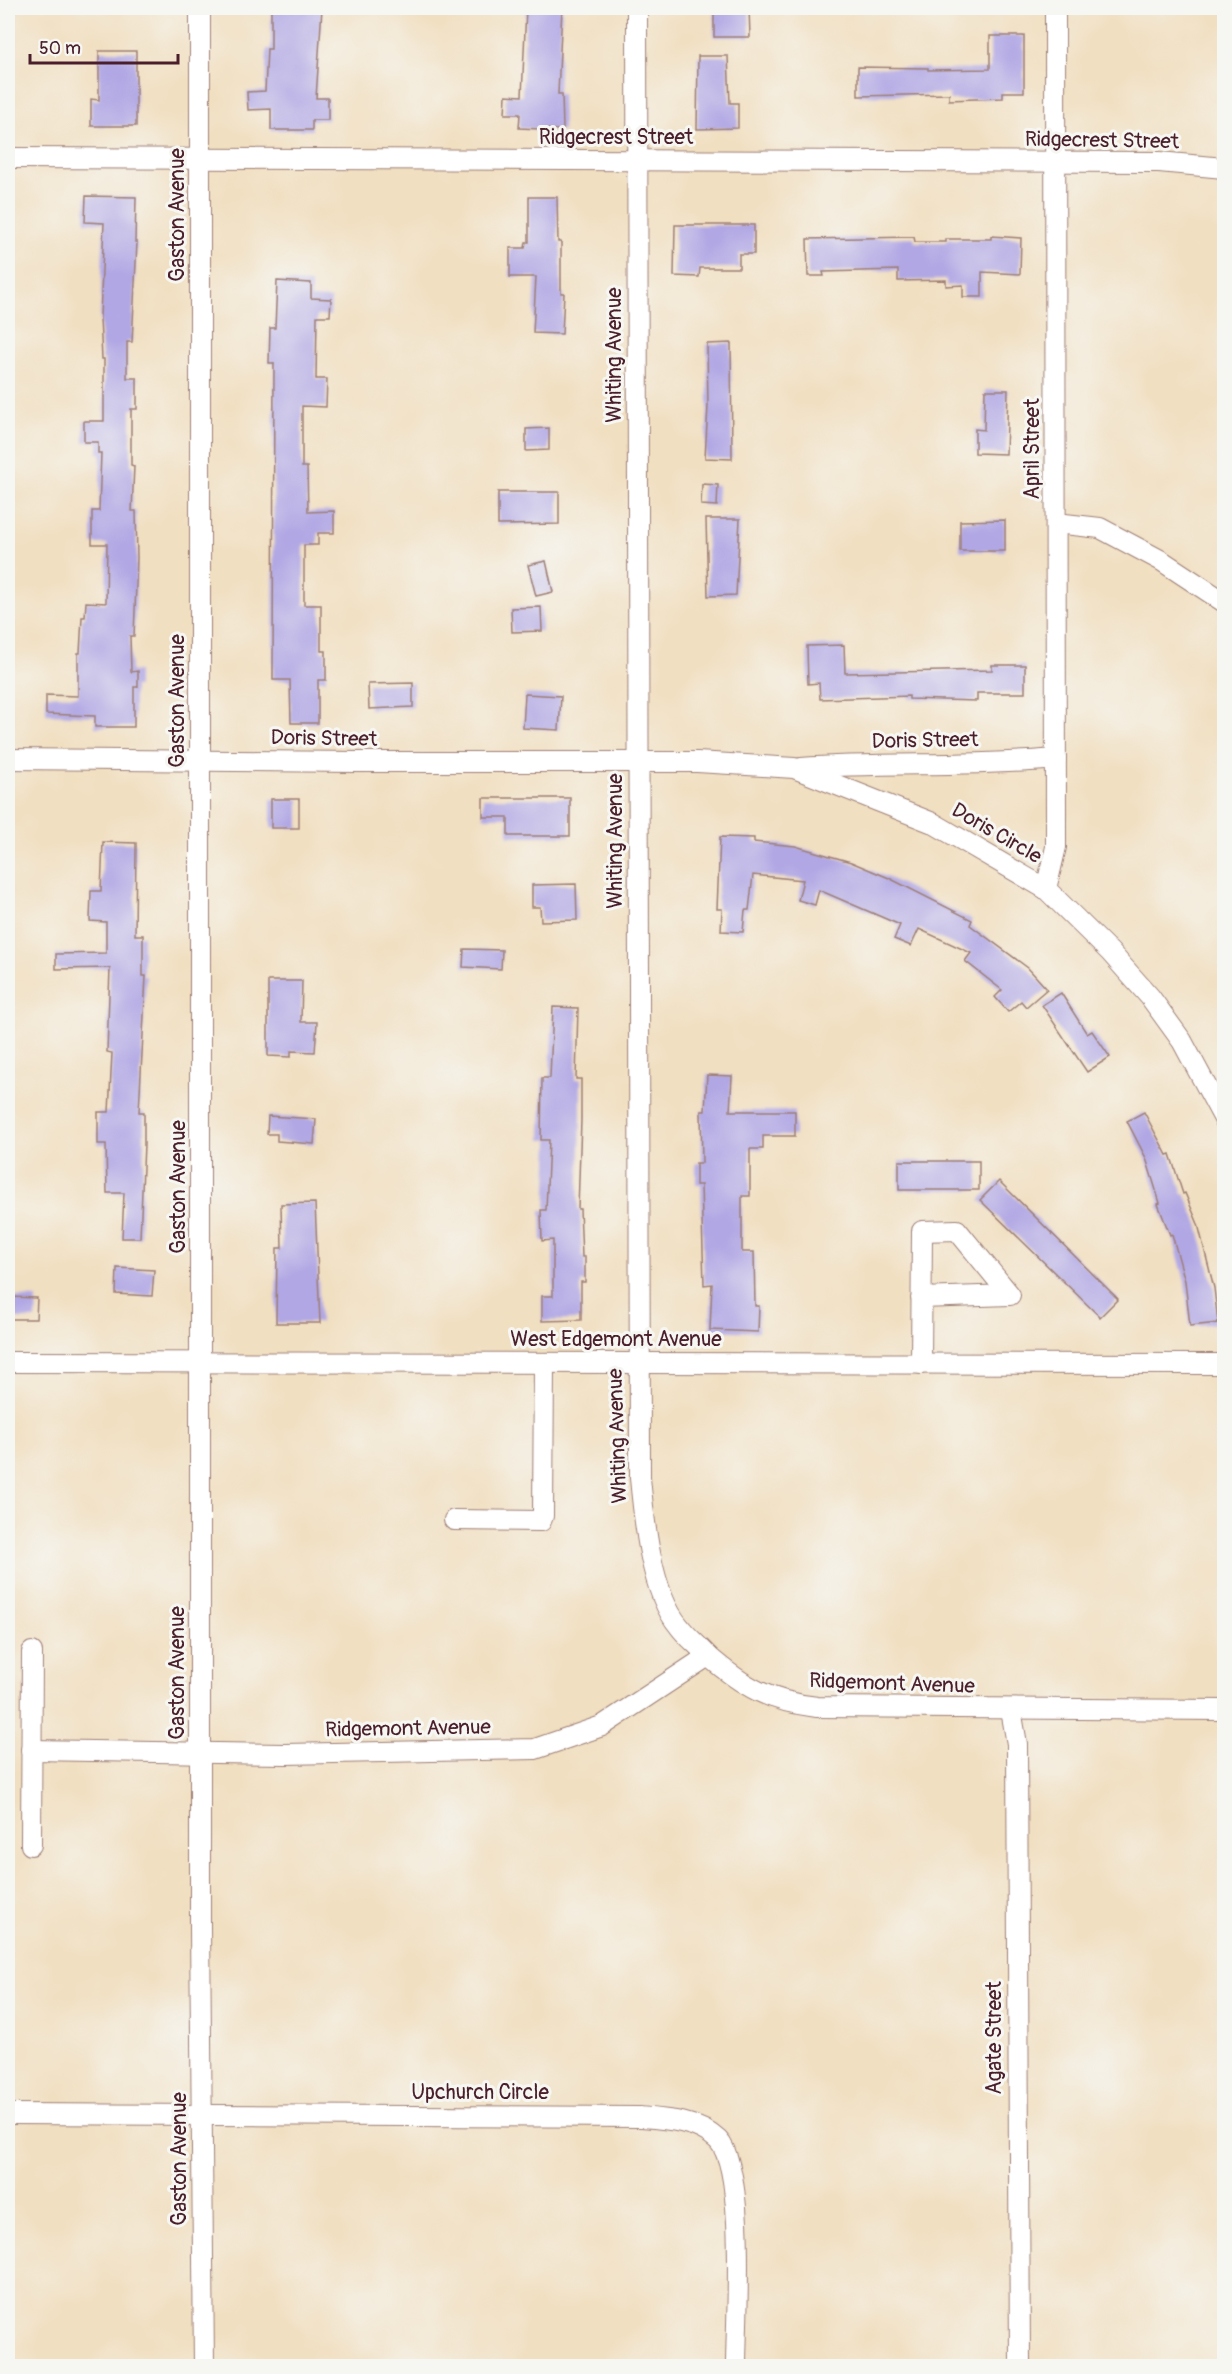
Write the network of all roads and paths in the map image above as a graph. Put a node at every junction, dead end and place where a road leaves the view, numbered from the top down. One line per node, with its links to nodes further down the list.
1 (200, 8): 5 (street, Gaston Avenue)
2 (637, 8): 6 (street, Whiting Avenue)
3 (1055, 8): 7 (street, April Street)
4 (8, 158): 5 (street, Ridgecrest Street)
5 (201, 159): 6 (street, Ridgecrest Street); 13 (street, Gaston Avenue)
6 (638, 161): 7 (street, Ridgecrest Street); 14 (street, Whiting Avenue)
7 (1055, 163): 8 (street, Ridgecrest Street); 9 (street, April Street)
8 (1224, 168)
9 (1056, 523): 10 (street); 12 (street, April Street)
10 (1224, 602)
11 (8, 759): 13 (street, Doris Street)
12 (1056, 759): 15 (street, Doris Street); 16 (street, April Street)
13 (201, 760): 14 (street, Doris Street); 20 (street, Gaston Avenue)
14 (639, 761): 15 (street, Doris Circle); 22 (street, Whiting Avenue)
15 (794, 768): 16 (street, Doris Circle)
16 (1046, 889): 17 (street, Doris Circle)
17 (1224, 1119)
18 (921, 1298): 18 (street); 23 (street)
19 (8, 1362): 20 (street, West Edgemont Avenue)
20 (202, 1362): 21 (street, West Edgemont Avenue); 31 (street, Gaston Avenue)
21 (544, 1363): 22 (street, West Edgemont Avenue); 25 (street)
22 (638, 1363): 23 (street, West Edgemont Avenue); 27 (street, Whiting Avenue)
23 (921, 1364): 24 (street, West Edgemont Avenue)
24 (1224, 1364)
25 (454, 1520)
26 (32, 1652): 30 (street)
27 (708, 1656): 28 (street, Ridgemont Avenue); 31 (street, Ridgemont Avenue)
28 (1011, 1710): 29 (street, Ridgemont Avenue); 37 (street, Agate Street)
29 (1224, 1710)
30 (32, 1750): 31 (street, Ridgemont Avenue); 32 (street)
31 (201, 1751): 34 (street, Gaston Avenue)
32 (31, 1845)
33 (8, 2114): 34 (street, Upchurch Circle)
34 (203, 2115): 35 (street, Gaston Avenue); 36 (street, Upchurch Circle)
35 (204, 2367)
36 (736, 2367)
37 (1020, 2367)

